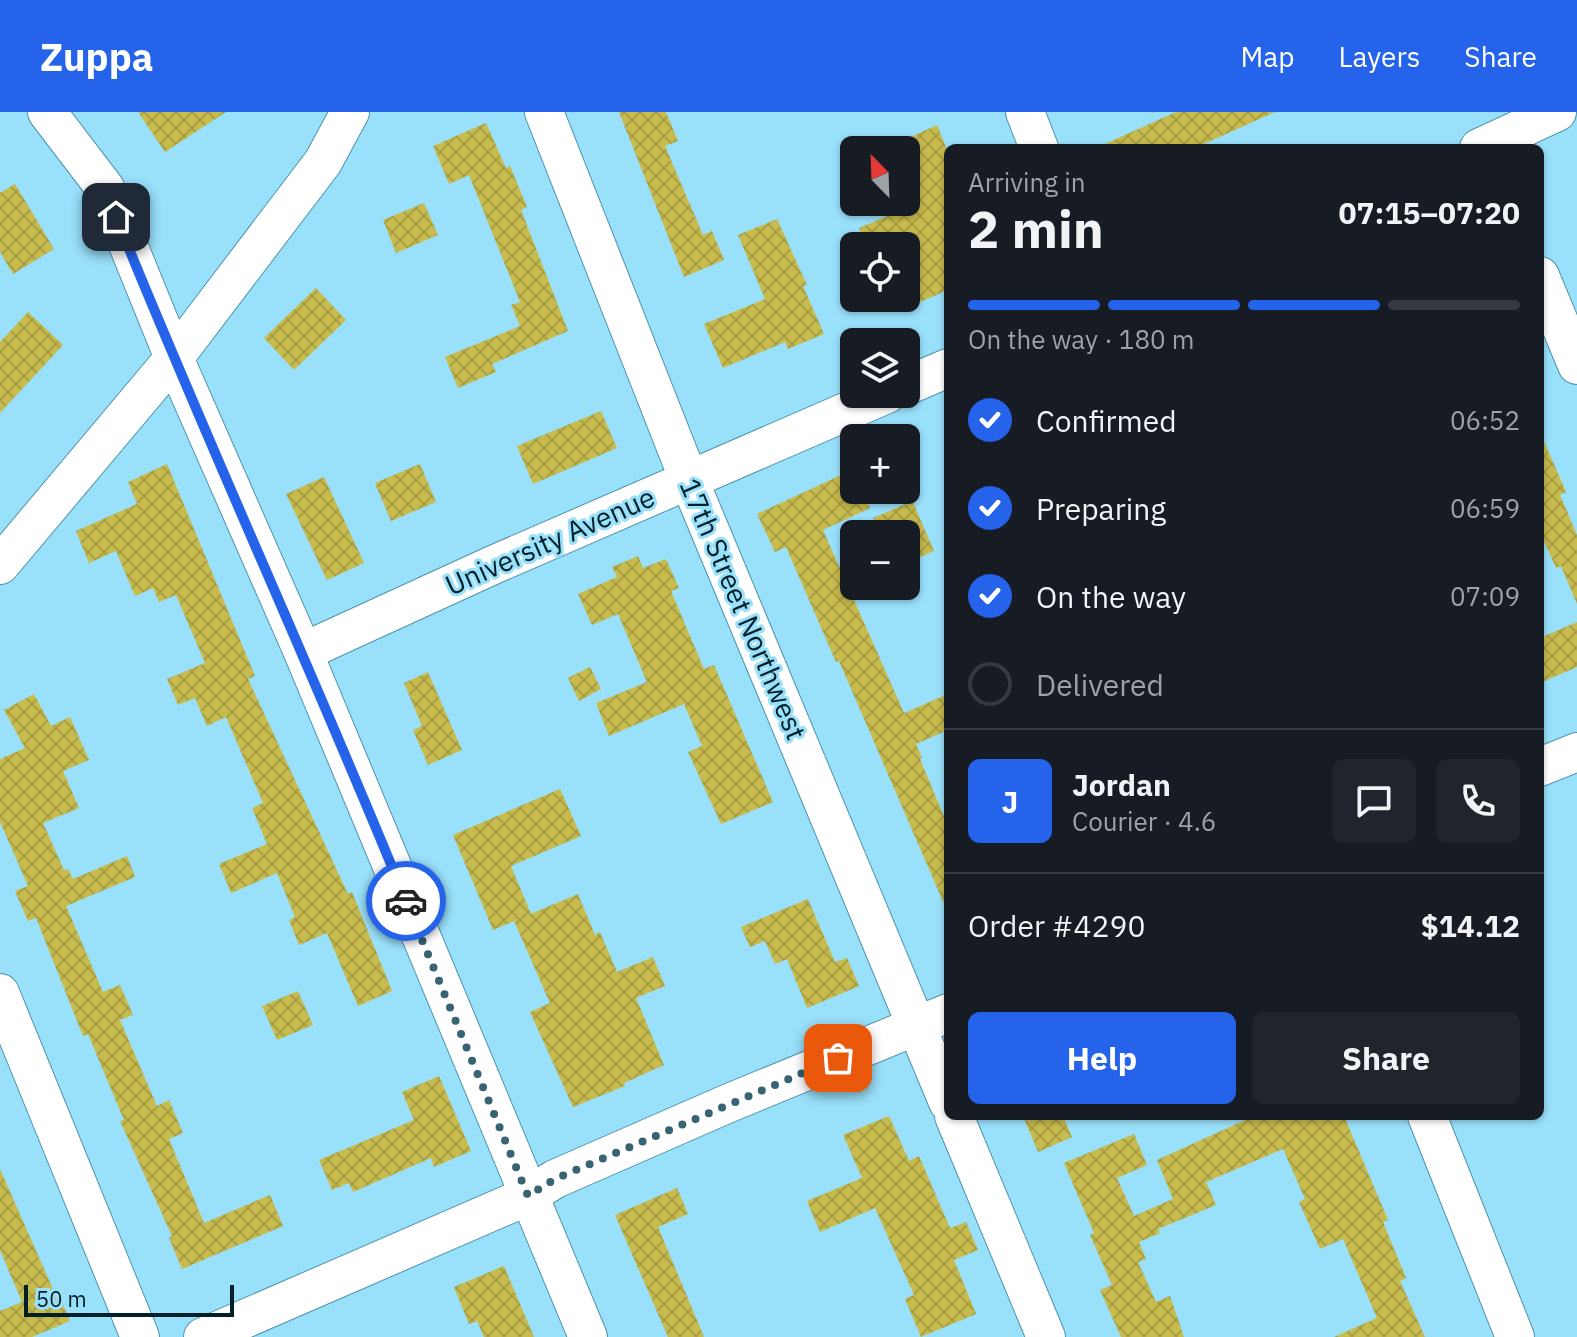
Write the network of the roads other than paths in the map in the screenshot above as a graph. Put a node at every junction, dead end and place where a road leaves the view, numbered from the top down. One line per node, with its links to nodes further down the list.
1 (47, 112): 9 (street)
2 (350, 112): 9 (street)
3 (544, 112): 14 (street, 17th Street Northwest)
4 (1025, 112): 6 (street)
5 (1557, 112): 7 (street)
6 (1037, 144)
7 (1490, 144)
8 (1544, 286): 10 (street)
9 (174, 358): 15 (street); 16 (street)
10 (1577, 365)
11 (944, 370): 12 (street)
12 (920, 380)
13 (855, 408): 14 (street, University Avenue)
14 (689, 480): 16 (street, University Avenue); 20 (street, 17th Street Northwest)
15 (0, 565)
16 (303, 652): 24 (street)
17 (1577, 752): 18 (street)
18 (1544, 765)
19 (0, 993): 25 (street)
20 (932, 1020): 21 (street, 17th Street Northwest); 24 (street)
21 (944, 1082)
22 (956, 1120): 28 (street)
23 (1429, 1120): 29 (street)
24 (528, 1196): 26 (street); 27 (street)
25 (140, 1337)
26 (203, 1337)
27 (588, 1337)
28 (1046, 1337)
29 (1515, 1337)

